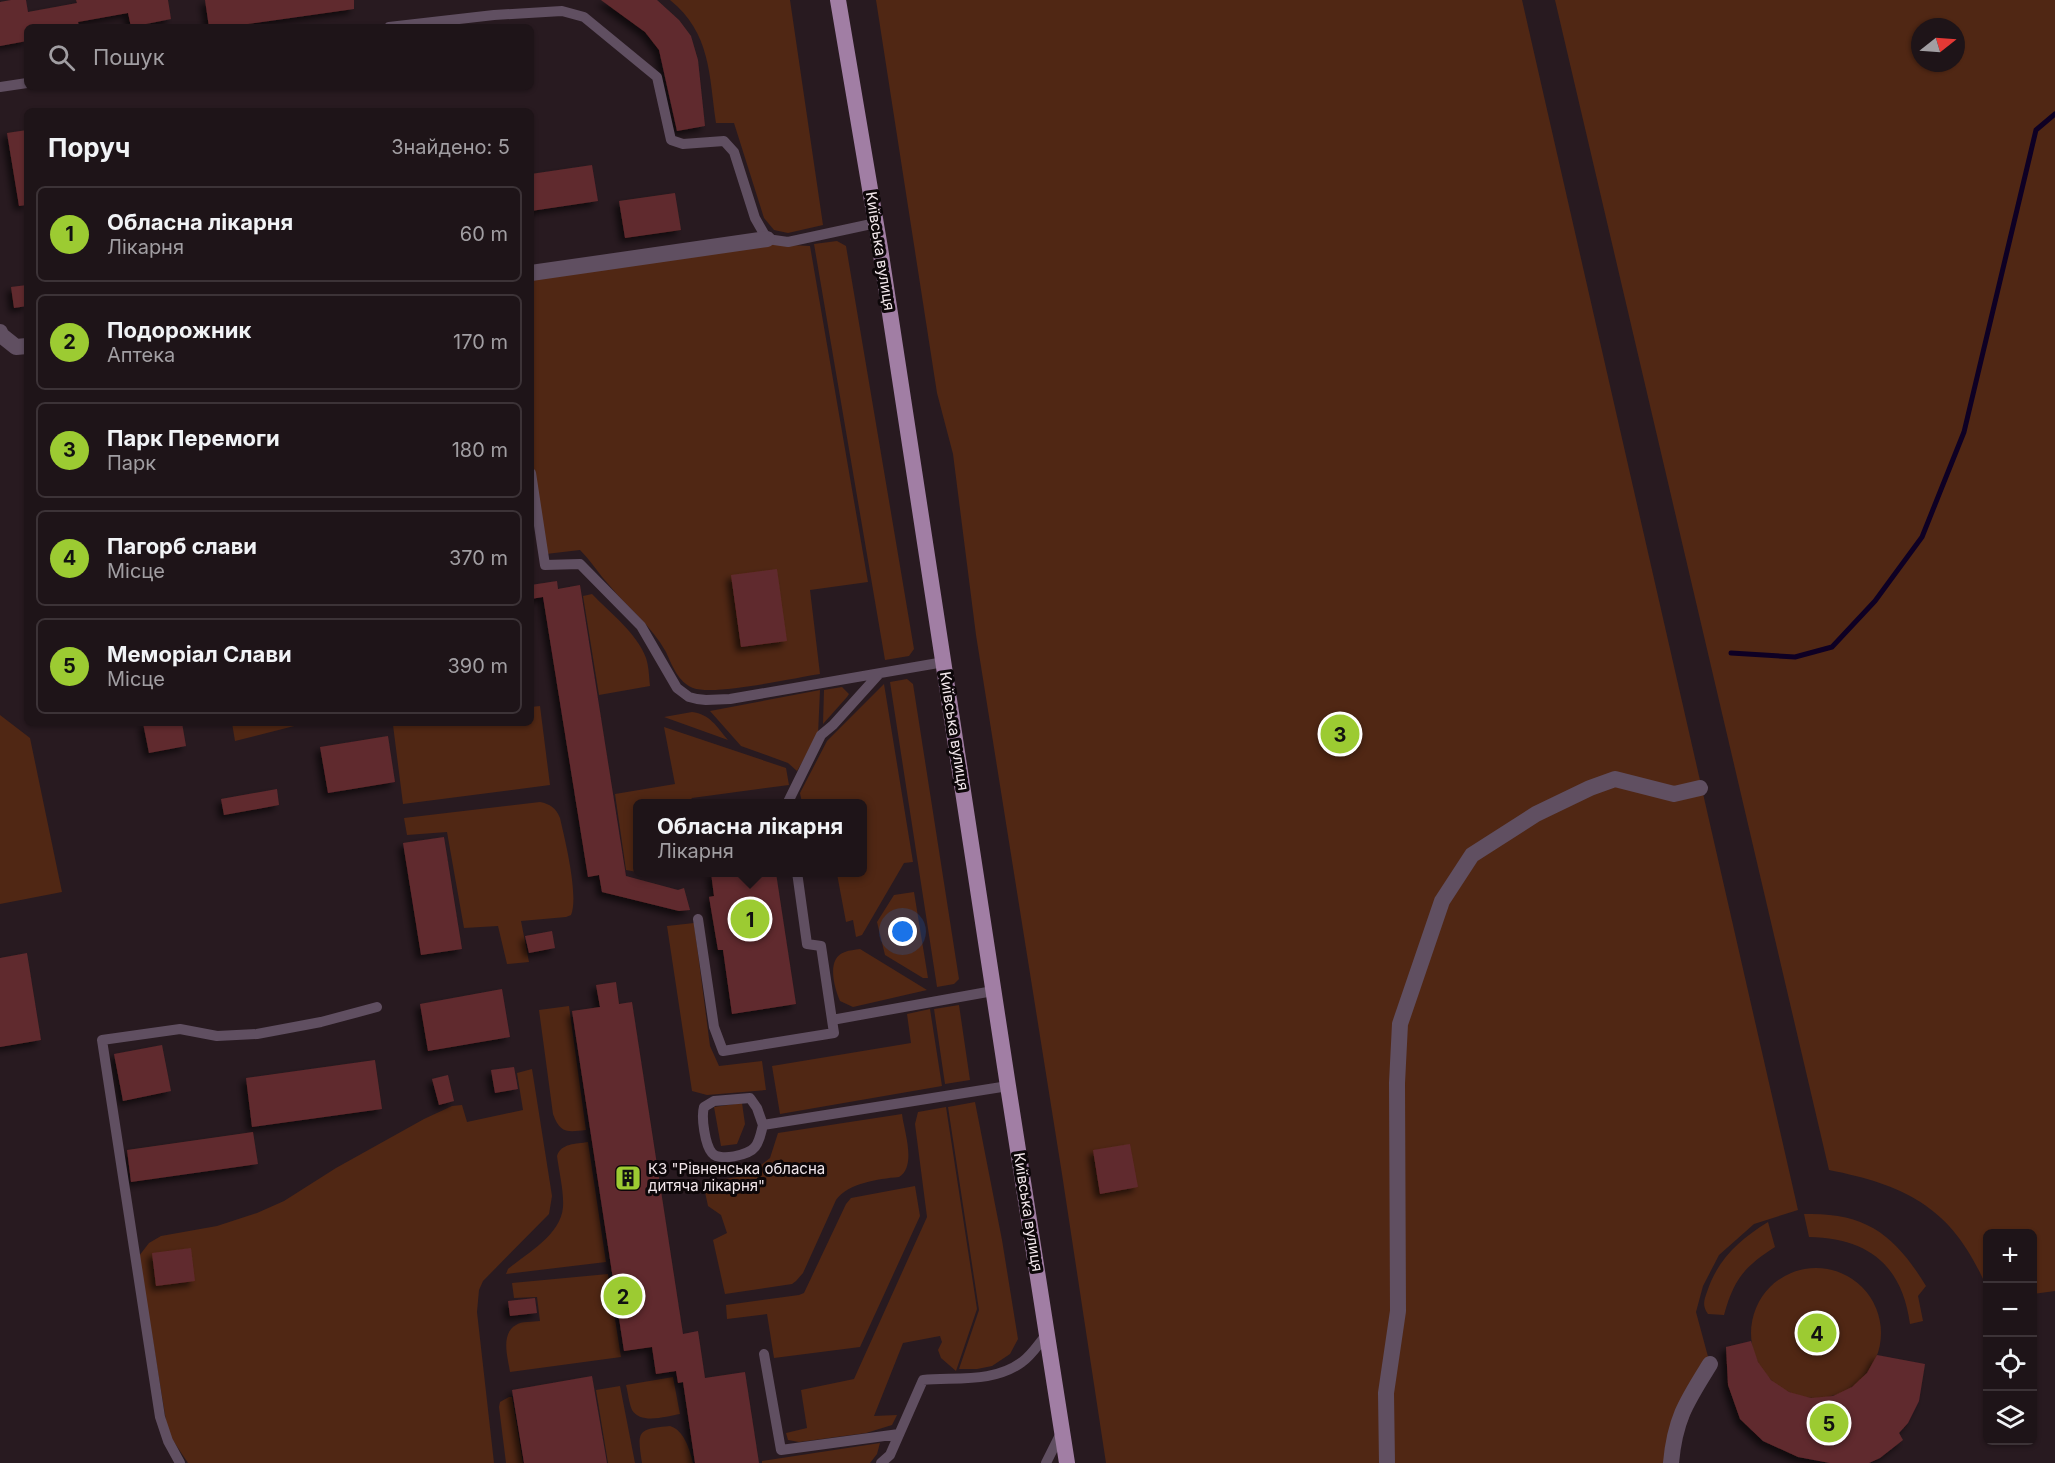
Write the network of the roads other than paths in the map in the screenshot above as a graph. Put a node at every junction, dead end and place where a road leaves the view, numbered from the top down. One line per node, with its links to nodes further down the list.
1 (838, 0): 5 (main road, Київська вулиця)
2 (416, 24): 6 (lane)
3 (24, 83): 4 (lane)
4 (0, 87)
5 (876, 223): 6 (lane); 11 (main road, Київська вулиця)
6 (767, 239): 7 (street)
7 (534, 273)
8 (0, 332): 9 (street)
9 (24, 346)
10 (534, 493): 12 (lane)
11 (944, 662): 12 (lane); 17 (main road, Київська вулиця)
12 (879, 674): 14 (lane)
13 (1700, 788): 31 (street)
14 (789, 799)
15 (798, 877): 19 (lane)
16 (698, 919): 19 (lane)
17 (993, 991): 19 (lane); 20 (main road, Київська вулиця)
18 (377, 1007): 27 (lane)
19 (832, 1020)
20 (1008, 1086): 21 (lane); 22 (main road, Київська вулиця)
21 (763, 1125): 21 (lane)
22 (1047, 1334): 25 (main road, Київська вулиця); 26 (lane)
23 (764, 1354): 26 (lane)
24 (1710, 1364): 32 (street)
25 (1062, 1431): 29 (lane); 30 (main road, Київська вулиця)
26 (899, 1434): 28 (lane)
27 (180, 1463)
28 (881, 1463)
29 (1046, 1463)
30 (1067, 1463)
31 (1387, 1463)
32 (1671, 1463)

